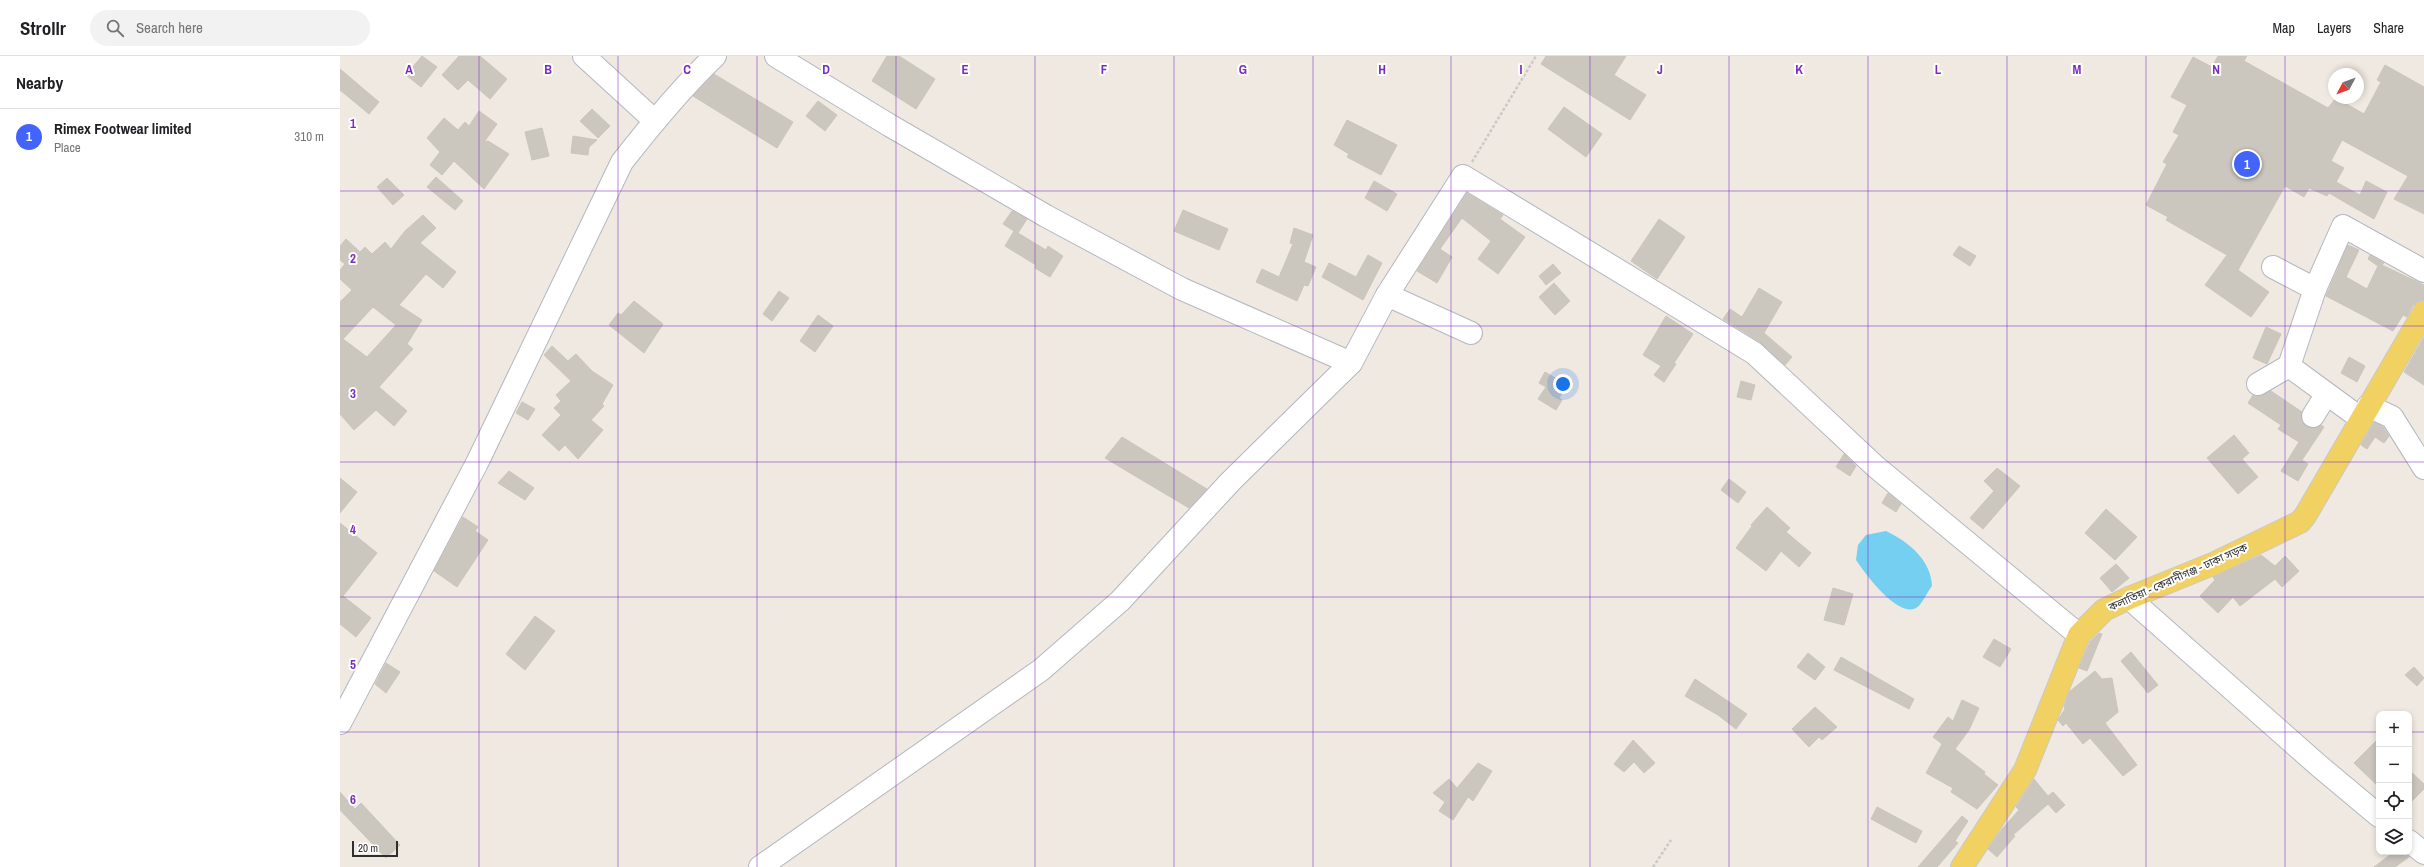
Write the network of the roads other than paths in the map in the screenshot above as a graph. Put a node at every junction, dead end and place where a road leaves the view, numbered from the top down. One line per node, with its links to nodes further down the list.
1 (584, 56): 4 (street)
2 (715, 56): 4 (street)
3 (776, 56): 11 (street)
4 (655, 121): 20 (street)
5 (2273, 267): 7 (street)
6 (2424, 271): 7 (street)
7 (2315, 289): 12 (street)
8 (1387, 295): 10 (street); 11 (street); 19 (street)
9 (2424, 312): 15 (main road, কলাতিয়া - কেরানীগঞ্জ - ঢাকা সড়ক)
10 (1471, 333)
11 (1351, 363): 24 (street)
12 (2290, 366): 13 (street); 14 (street)
13 (2258, 384)
14 (2326, 395): 15 (street); 16 (street)
15 (2364, 412): 17 (street); 18 (main road, কলাতিয়া - কেরানীগঞ্জ - ঢাকা সড়ক)
16 (2313, 416)
17 (2424, 468)
18 (2129, 598): 19 (main road, কলাতিয়া - কেরানীগঞ্জ - ঢাকা সড়ক); 21 (street)
19 (2079, 635): 25 (main road, কলাতিয়া - কেরানীগঞ্জ - ঢাকা সড়ক)
20 (340, 723)
21 (2376, 813)
22 (2412, 843): 23 (street)
23 (2424, 853)
24 (760, 867)
25 (1962, 867)

